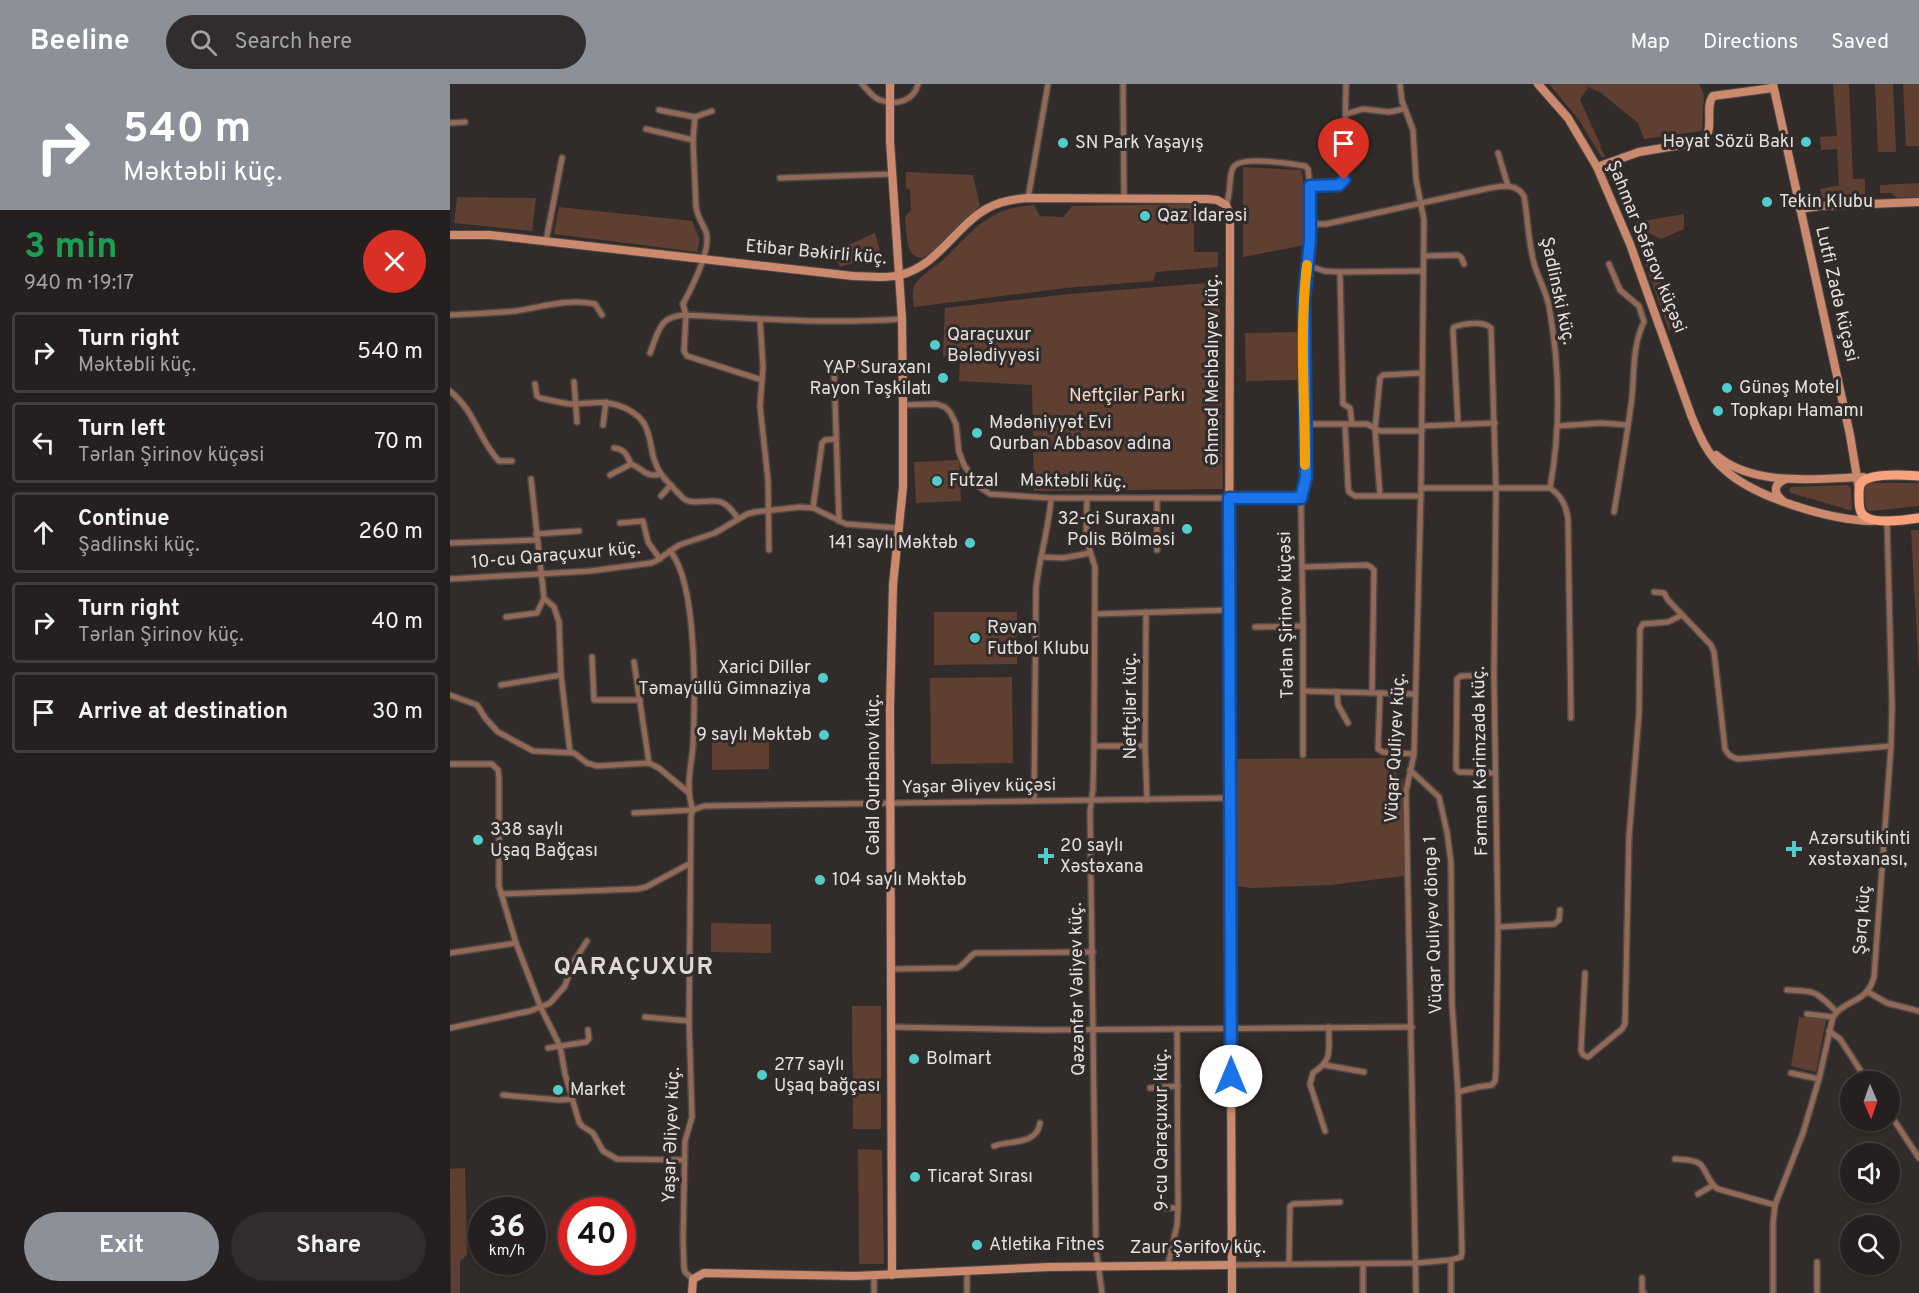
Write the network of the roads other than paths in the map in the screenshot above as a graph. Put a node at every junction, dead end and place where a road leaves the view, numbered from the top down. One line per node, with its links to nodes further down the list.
1 (862, 84): 10 (street)
2 (890, 84): 10 (street, Cəlal Qurbanov küç.)
3 (918, 84): 10 (street)
4 (1047, 84): 27 (street)
5 (1123, 84): 28 (street)
6 (1346, 84): 14 (street)
7 (1400, 84): 11 (street)
8 (1538, 84): 22 (street, Şahmar Səfərov küçəsi)
9 (1773, 86): 22 (street); 32 (street, Lutfi Zadə küçəsi)
10 (890, 102): 23 (street, Cəlal Qurbanov küç.)
11 (1404, 109): 14 (street); 30 (street)
12 (659, 110): 15 (street)
13 (712, 111): 15 (street)
14 (1346, 114): 25 (street)
15 (695, 117): 19 (street)
16 (450, 123): 17 (street)
17 (465, 123)
18 (646, 129): 19 (street)
19 (693, 140): 37 (street)
20 (1498, 153): 26 (street)
21 (562, 158): 35 (street)
22 (1597, 167): 44 (street, Şahmar Səfərov küçəsi)
23 (892, 174): 24 (street); 43 (street, Cəlal Qurbanov küç.)
24 (780, 178)
25 (1310, 186): 31 (street); 33 (street)
26 (1508, 186): 30 (street); 69 (street, Şadlinski küç.)
27 (1028, 198): 28 (street, Etibar Bəkirli küç.); 43 (street, Etibar Bəkirli küç.)
28 (1124, 199): 31 (street, Etibar Bəkirli küç.)
29 (1919, 202): 32 (street)
30 (1421, 204): 33 (street); 36 (street, Vüqar Quliyev küç.)
31 (1226, 205): 95 (street, Əhməd Mehbalıyev küç.)
32 (1800, 209): 81 (street, Lutfi Zadə küçəsi)
33 (1310, 224): 40 (street, Tərlan Şirinov küçəsi)
34 (450, 235): 35 (street, Etibar Bəkirli küç.)
35 (546, 241): 37 (street, Etibar Bəkirli küç.)
36 (1424, 256): 38 (street); 41 (street, Vüqar Quliyev küç.)
37 (702, 259): 43 (street, Etibar Bəkirli küç.); 48 (street)
38 (1464, 264)
39 (1609, 264): 45 (street)
40 (1307, 265): 42 (street); 63 (street, Tərlan Şirinov küçəsi)
41 (1423, 271): 42 (street); 53 (street, Vüqar Quliyev küç.)
42 (1340, 272): 65 (street)
43 (899, 275): 49 (street, Cəlal Qurbanov küç.)
44 (1654, 310): 45 (street); 73 (street, Şahmar Səfərov küçəsi)
45 (1642, 314): 68 (street)
46 (450, 315): 47 (street)
47 (602, 315)
48 (686, 315): 50 (street); 51 (street); 54 (street)
49 (902, 319): 50 (street); 52 (street, Cəlal Qurbanov küç.)
50 (760, 320): 54 (street)
51 (650, 353)
52 (903, 364): 60 (street, Cəlal Qurbanov küç.); 72 (street)
53 (1422, 373): 70 (street, Vüqar Quliyev küç.); 71 (street)
54 (762, 380): 99 (street)
55 (574, 382): 59 (street)
56 (535, 384): 59 (street)
57 (450, 391): 75 (street)
58 (606, 402): 59 (street); 67 (street); 77 (street)
59 (577, 404): 61 (street)
60 (903, 405): 92 (street, Məktəbli küç.); 106 (street, Cəlal Qurbanov küç.)
61 (577, 422)
62 (1495, 423): 66 (street); 66 (street, Fərman Kərimzadə küç.); 86 (street, Fərman Kərimzadə küç.)
63 (1305, 424): 64 (street); 96 (street, Tərlan Şirinov küçəsi)
64 (1345, 424): 65 (street); 90 (street)
65 (1352, 424): 71 (street)
66 (1458, 424): 70 (street)
67 (603, 425)
68 (1628, 425): 69 (street); 100 (street)
69 (1558, 426): 87 (street, Şadlinski küç.)
70 (1422, 428): 71 (street); 85 (street, Vüqar Quliyev küç.)
71 (1375, 429): 90 (street)
72 (836, 439): 98 (street); 103 (street)
73 (1702, 439): 82 (street); 97 (street)
74 (614, 448): 76 (street)
75 (512, 461)
76 (631, 464): 77 (street); 78 (street)
77 (661, 474): 84 (street)
78 (610, 475)
79 (1917, 475): 80 (main road)
80 (1882, 476): 81 (street); 88 (main road)
81 (1857, 477): 82 (street); 88 (street, Lutfi Zadə küçəsi)
82 (1787, 478): 97 (street)
83 (531, 480): 108 (street)
84 (671, 485): 89 (street); 101 (street)
85 (1421, 488): 86 (street); 91 (street, Vüqar Quliyev küç.)
86 (1496, 488): 87 (street); 131 (street, Fərman Kərimzadə küç.)
87 (1550, 488): 140 (street)
88 (1859, 489): 104 (main road)
89 (661, 496)
90 (1380, 496): 91 (street)
91 (1421, 496): 137 (street, Vüqar Quliyev küç.)
92 (1051, 498): 93 (street, Məktəbli küç.); 114 (street)
93 (1087, 498): 94 (street, Məktəbli küç.); 113 (street, Qəzənfər Vəliyev küç.)
94 (1157, 498): 95 (street, Məktəbli küç.); 111 (street)
95 (1229, 498): 96 (street, Məktəbli küç.); 121 (street, Əhməd Mehbalıyev küç.)
96 (1301, 498): 116 (street, Tərlan Şirinov küçəsi)
97 (1782, 500): 104 (street)
98 (813, 508): 99 (street, 10-cu Qaraçuxur küç.); 103 (street, 10-cu Qaraçuxur küç.)
99 (768, 510): 101 (street, 10-cu Qaraçuxur küç.); 110 (street)
100 (1614, 512)
101 (739, 519): 112 (street, 10-cu Qaraçuxur küç.)
102 (1918, 519): 104 (main road)
103 (839, 521): 106 (street, 10-cu Qaraçuxur küç.)
104 (1883, 521): 144 (street, Şərq küç)
105 (620, 523): 115 (street)
106 (899, 528): 157 (street, Cəlal Qurbanov küç.)
107 (579, 531): 108 (street)
108 (536, 537): 109 (street); 117 (street)
109 (450, 543)
110 (769, 550)
111 (1156, 550)
112 (670, 551): 115 (street, 10-cu Qaraçuxur küç.); 152 (street, Yaşar Əliyev küç.)
113 (1090, 553): 114 (street); 123 (street, Qəzənfər Vəliyev küç.)
114 (1041, 557): 155 (street)
115 (660, 559): 117 (street, 10-cu Qaraçuxur küç.)
116 (1303, 567): 126 (street, Tərlan Şirinov küçəsi); 135 (street)
117 (541, 573): 118 (street, 10-cu Qaraçuxur küç.); 120 (street)
118 (450, 579)
119 (1654, 592): 124 (street)
120 (544, 598): 125 (street); 130 (street)
121 (1229, 610): 122 (street); 153 (street, Əhməd Mehbalıyev küç.)
122 (1146, 612): 123 (street); 143 (street, Neftçilər küç.)
123 (1095, 614): 142 (street, Qəzənfər Vəliyev küç.)
124 (1682, 615): 144 (street); 169 (street)
125 (506, 616)
126 (1303, 626): 127 (street); 133 (street, Tərlan Şirinov küçəsi)
127 (1255, 627)
128 (592, 657): 139 (street)
129 (634, 662): 139 (street)
130 (561, 675): 132 (street); 145 (street)
131 (1494, 675): 151 (street, Fərman Kərimzadə küç.); 151 (street)
132 (501, 685)
133 (1303, 691): 134 (street); 147 (street, Tərlan Şirinov küçəsi)
134 (1337, 692): 135 (street); 141 (street)
135 (1372, 692): 136 (street)
136 (1380, 693): 137 (street); 146 (street)
137 (1414, 694): 146 (street, Vüqar Quliyev küç.)
138 (450, 695): 145 (street)
139 (640, 700): 148 (street)
140 (1571, 718)
141 (1348, 723)
142 (1094, 746): 143 (street); 156 (street, Qəzənfər Vəliyev küç.)
143 (1145, 746): 154 (street, Neftçilər küç.)
144 (1891, 746): 171 (street, Şərq küç)
145 (570, 752): 148 (street)
146 (1414, 754): 150 (street, Vüqar Quliyev küç.)
147 (1303, 755)
148 (649, 763): 152 (street)
149 (450, 764): 161 (street)
150 (1410, 770): 180 (street, Vüqar Quliyev küç.); 196 (street, Vüqar Quliyev döngə 1)
151 (1495, 772): 163 (street, Fərman Kərimzadə küç.)
152 (689, 793): 158 (street, Yaşar Əliyev küç.)
153 (1230, 798): 154 (street, Yaşar Əliyev küçəsi); 182 (street, Əhməd Mehbalıyev küç.)
154 (1147, 800): 156 (street, Yaşar Əliyev küçəsi)
155 (1034, 801): 156 (street, Yaşar Əliyev küçəsi); 157 (street, Yaşar Əliyev küçəsi)
156 (1091, 801): 166 (street, Qəzənfər Vəliyev küç.)
157 (891, 802): 158 (street, Yaşar Əliyev küçəsi); 168 (street, Cəlal Qurbanov küç.)
158 (693, 810): 159 (street, Yaşar Əliyev küçəsi); 160 (street, Yaşar Əliyev küç.)
159 (634, 813)
160 (689, 864): 161 (street); 177 (street, Yaşar Əliyev küç.)
161 (501, 894): 165 (street)
162 (1560, 910): 163 (street)
163 (1498, 927): 196 (street, Fərman Kərimzadə küç.)
164 (587, 941): 172 (street)
165 (516, 944): 167 (street); 172 (street)
166 (1093, 952): 168 (street); 185 (street, Qəzənfər Vəliyev küç.)
167 (450, 953)
168 (890, 969): 178 (street, Cəlal Qurbanov küç.)
169 (1585, 973)
170 (1788, 990): 175 (street)
171 (1868, 992): 173 (street); 175 (street)
172 (541, 1008): 181 (street); 187 (street)
173 (1919, 1011)
174 (1807, 1014): 175 (street)
175 (1835, 1014): 186 (street)
176 (645, 1017): 177 (street)
177 (689, 1021): 205 (street, Yaşar Əliyev küç.)
178 (890, 1027): 185 (street); 221 (street, Cəlal Qurbanov küç.)
179 (1329, 1027): 180 (street); 182 (street); 189 (street)
180 (1412, 1027): 214 (street, Vüqar Quliyev küç.)
181 (450, 1028)
182 (1231, 1028): 183 (street); 219 (street, Əhməd Mehbalıyev küç.)
183 (1177, 1029): 185 (street); 194 (street, 9-cu Qaraçuxur küç.)
184 (588, 1030): 187 (street)
185 (1094, 1030): 217 (street, Qəzənfər Vəliyev küç.)
186 (1828, 1030): 190 (street); 193 (street)
187 (560, 1046): 188 (street); 198 (street)
188 (548, 1048)
189 (1325, 1065): 191 (street); 201 (street)
190 (1861, 1071)
191 (1364, 1072)
192 (1791, 1073): 193 (street)
193 (1819, 1079): 209 (street)
194 (1178, 1086): 195 (street); 211 (street, 9-cu Qaraçuxur küç.)
195 (1150, 1088)
196 (1458, 1092): 212 (street)
197 (503, 1095): 198 (street)
198 (572, 1099): 205 (street)
199 (1040, 1123): 202 (street)
200 (1900, 1129): 203 (street)
201 (1326, 1131)
202 (994, 1146)
203 (1919, 1158)
204 (1675, 1159): 206 (street)
205 (684, 1160): 224 (street, Yaşar Əliyev küç.)
206 (1712, 1186): 207 (street); 209 (street)
207 (1698, 1194)
208 (1340, 1202): 215 (street)
209 (1775, 1205): 234 (street)
210 (1159, 1208): 211 (street)
211 (1178, 1208): 218 (street, 9-cu Qaraçuxur küç.)
212 (1451, 1260): 214 (street, Zaur Şərifov küç.); 232 (street)
213 (1817, 1262): 235 (street)
214 (1417, 1263): 216 (street, Zaur Şərifov küç.); 231 (street, Vüqar Quliyev küç.)
215 (1289, 1264): 216 (street, Zaur Şərifov küç.); 219 (street, Zaur Şərifov küç.)
216 (1363, 1264): 230 (street)
217 (1099, 1265): 218 (street, Zaur Şərifov küç.); 220 (street, Zaur Şərifov küç.); 228 (street, Qəzənfər Vəliyev küç.)
218 (1168, 1265): 219 (street, Zaur Şərifov küç.)
219 (1232, 1265): 229 (street, Əhməd Mehbalıyev küç.)
220 (967, 1271): 221 (street, Zaur Şərifov küç.); 227 (street)
221 (892, 1275): 222 (street, Zaur Şərifov küç.)
222 (874, 1276): 224 (street, Zaur Şərifov küç.); 226 (street)
223 (1642, 1278): 233 (street)
224 (693, 1279): 225 (street)
225 (692, 1293)
226 (873, 1293)
227 (967, 1293)
228 (1102, 1293)
229 (1232, 1293)
230 (1363, 1293)
231 (1416, 1293)
232 (1451, 1293)
233 (1644, 1293)
234 (1773, 1293)
235 (1817, 1293)

